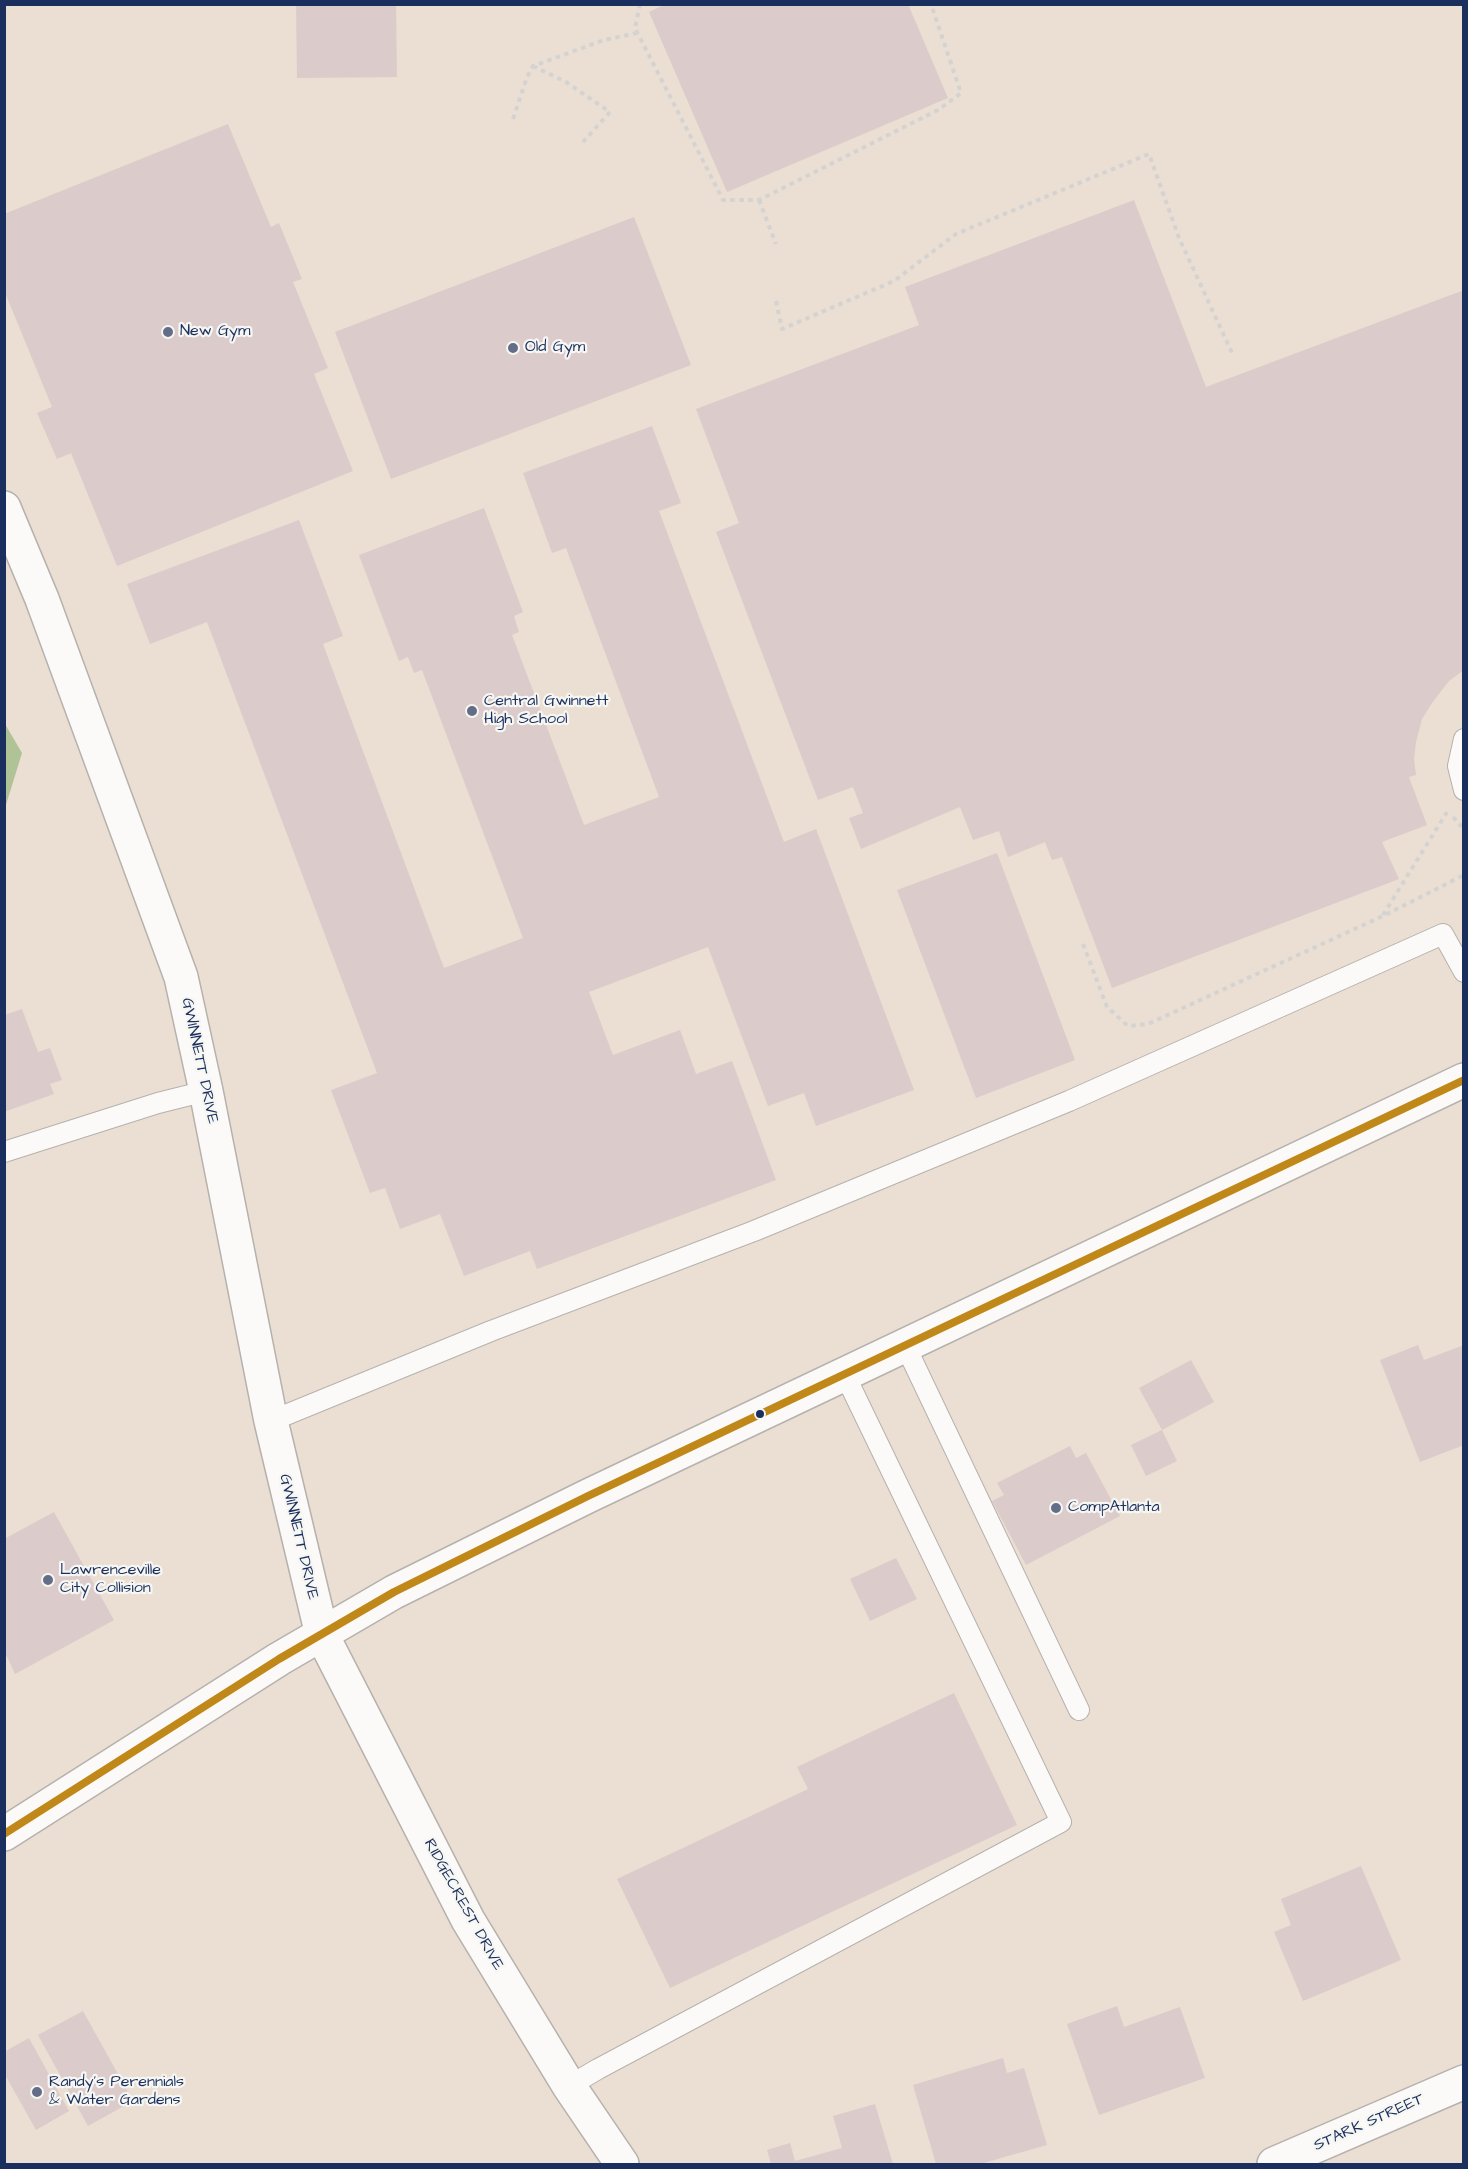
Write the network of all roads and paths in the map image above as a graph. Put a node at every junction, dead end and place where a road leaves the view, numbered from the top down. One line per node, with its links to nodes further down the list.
1 (640, 4): 3 (path)
2 (932, 4): 7 (path)
3 (638, 33): 4 (path); 7 (path)
4 (533, 66): 5 (path); 6 (path)
5 (513, 118)
6 (583, 142)
7 (759, 200): 8 (path)
8 (776, 244)
9 (776, 301): 10 (path)
10 (1233, 355)
11 (4, 508): 20 (street, GWINNETT DRIVE)
12 (1464, 739): 13 (lane)
13 (1464, 790)
14 (1464, 829): 16 (path)
15 (1464, 875): 16 (path)
16 (1383, 916): 17 (path)
17 (1083, 944)
18 (1464, 972): 24 (lane)
19 (1464, 1080): 22 (street)
20 (206, 1091): 21 (lane); 24 (street, GWINNETT DRIVE)
21 (4, 1152)
22 (905, 1345): 23 (street); 26 (lane)
23 (844, 1373): 25 (street); 29 (lane)
24 (270, 1421): 25 (street, GWINNETT DRIVE)
25 (322, 1635): 27 (street); 29 (street, RIDGECREST DRIVE)
26 (1079, 1710)
27 (4, 1834)
28 (1464, 2082): 31 (street, STARK STREET)
29 (569, 2086): 30 (street, RIDGECREST DRIVE)
30 (622, 2164)
31 (1274, 2164)

